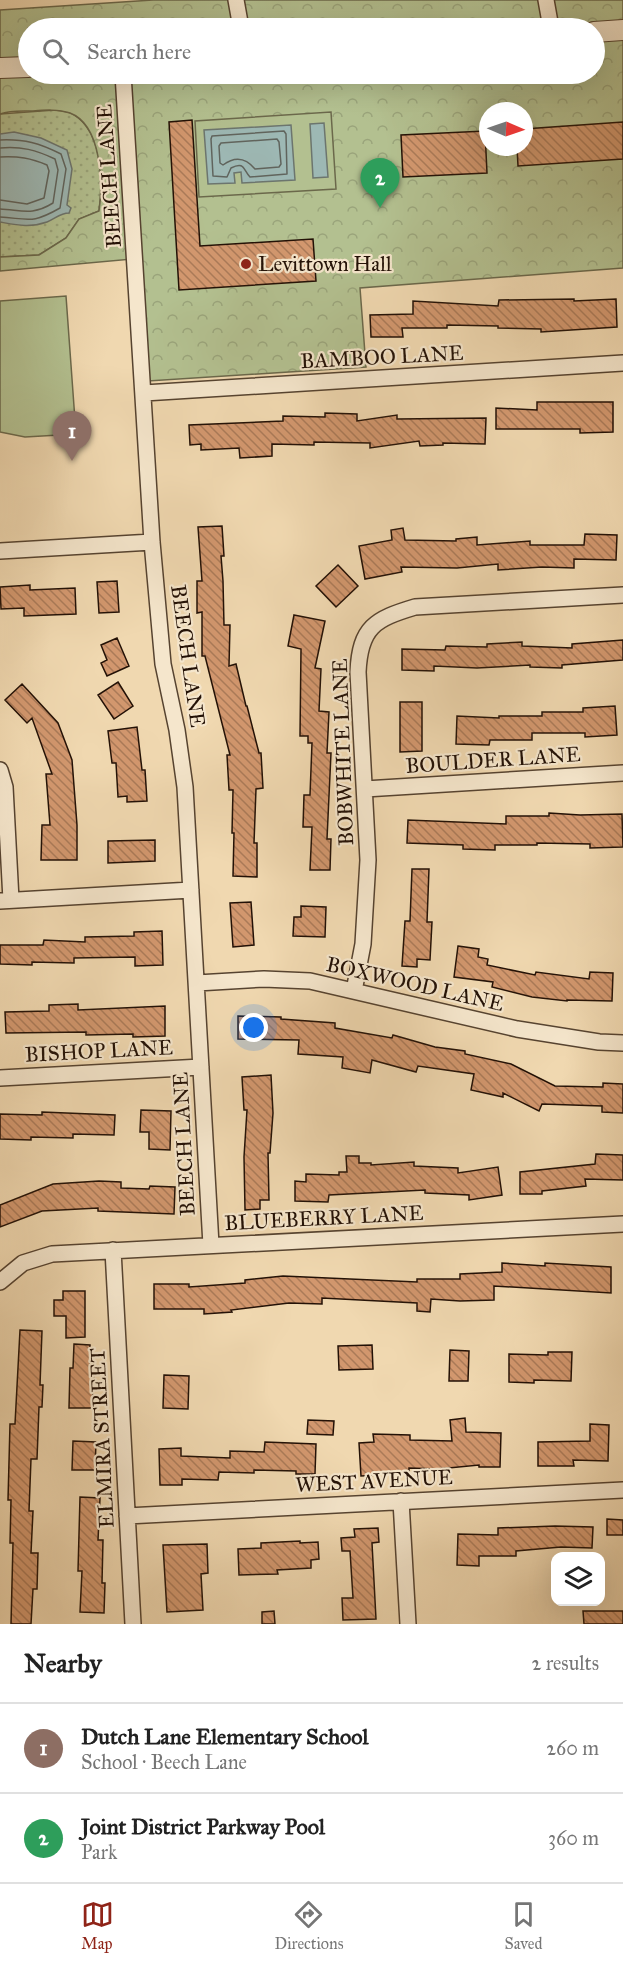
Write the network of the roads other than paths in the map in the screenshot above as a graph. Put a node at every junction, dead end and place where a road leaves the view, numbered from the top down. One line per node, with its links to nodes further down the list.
1 (236, 0): 3 (street)
2 (546, 0): 4 (street)
3 (239, 18)
4 (550, 18)
5 (623, 30): 6 (street)
6 (605, 31)
7 (18, 67): 8 (street)
8 (0, 68)
9 (124, 84): 11 (street, BEECH LANE)
10 (623, 363): 11 (street, BAMBOO LANE)
11 (144, 393): 12 (street, BEECH LANE)
12 (152, 542): 13 (street); 18 (street, BEECH LANE)
13 (0, 551)
14 (623, 595): 17 (street, BOBWHITE LANE)
15 (0, 770): 19 (street)
16 (623, 773): 17 (street, BOULDER LANE)
17 (365, 789): 21 (street, BOBWHITE LANE)
18 (191, 890): 19 (street); 20 (street, BEECH LANE)
19 (5, 901)
20 (197, 983): 21 (street, BOXWOOD LANE); 23 (street, BEECH LANE)
21 (354, 991): 22 (street, BOXWOOD LANE)
22 (623, 1043)
23 (201, 1067): 24 (street, BISHOP LANE); 26 (street, BEECH LANE)
24 (0, 1078)
25 (623, 1224): 26 (street, BLUEBERRY LANE)
26 (211, 1245): 27 (street, BLUEBERRY LANE)
27 (113, 1250): 28 (street, BLUEBERRY LANE); 31 (street, ELMIRA STREET)
28 (0, 1282)
29 (623, 1490): 30 (street, WEST AVENUE)
30 (401, 1501): 31 (street, WEST AVENUE); 33 (street)
31 (128, 1516): 32 (street, ELMIRA STREET)
32 (133, 1624)
33 (408, 1624)

